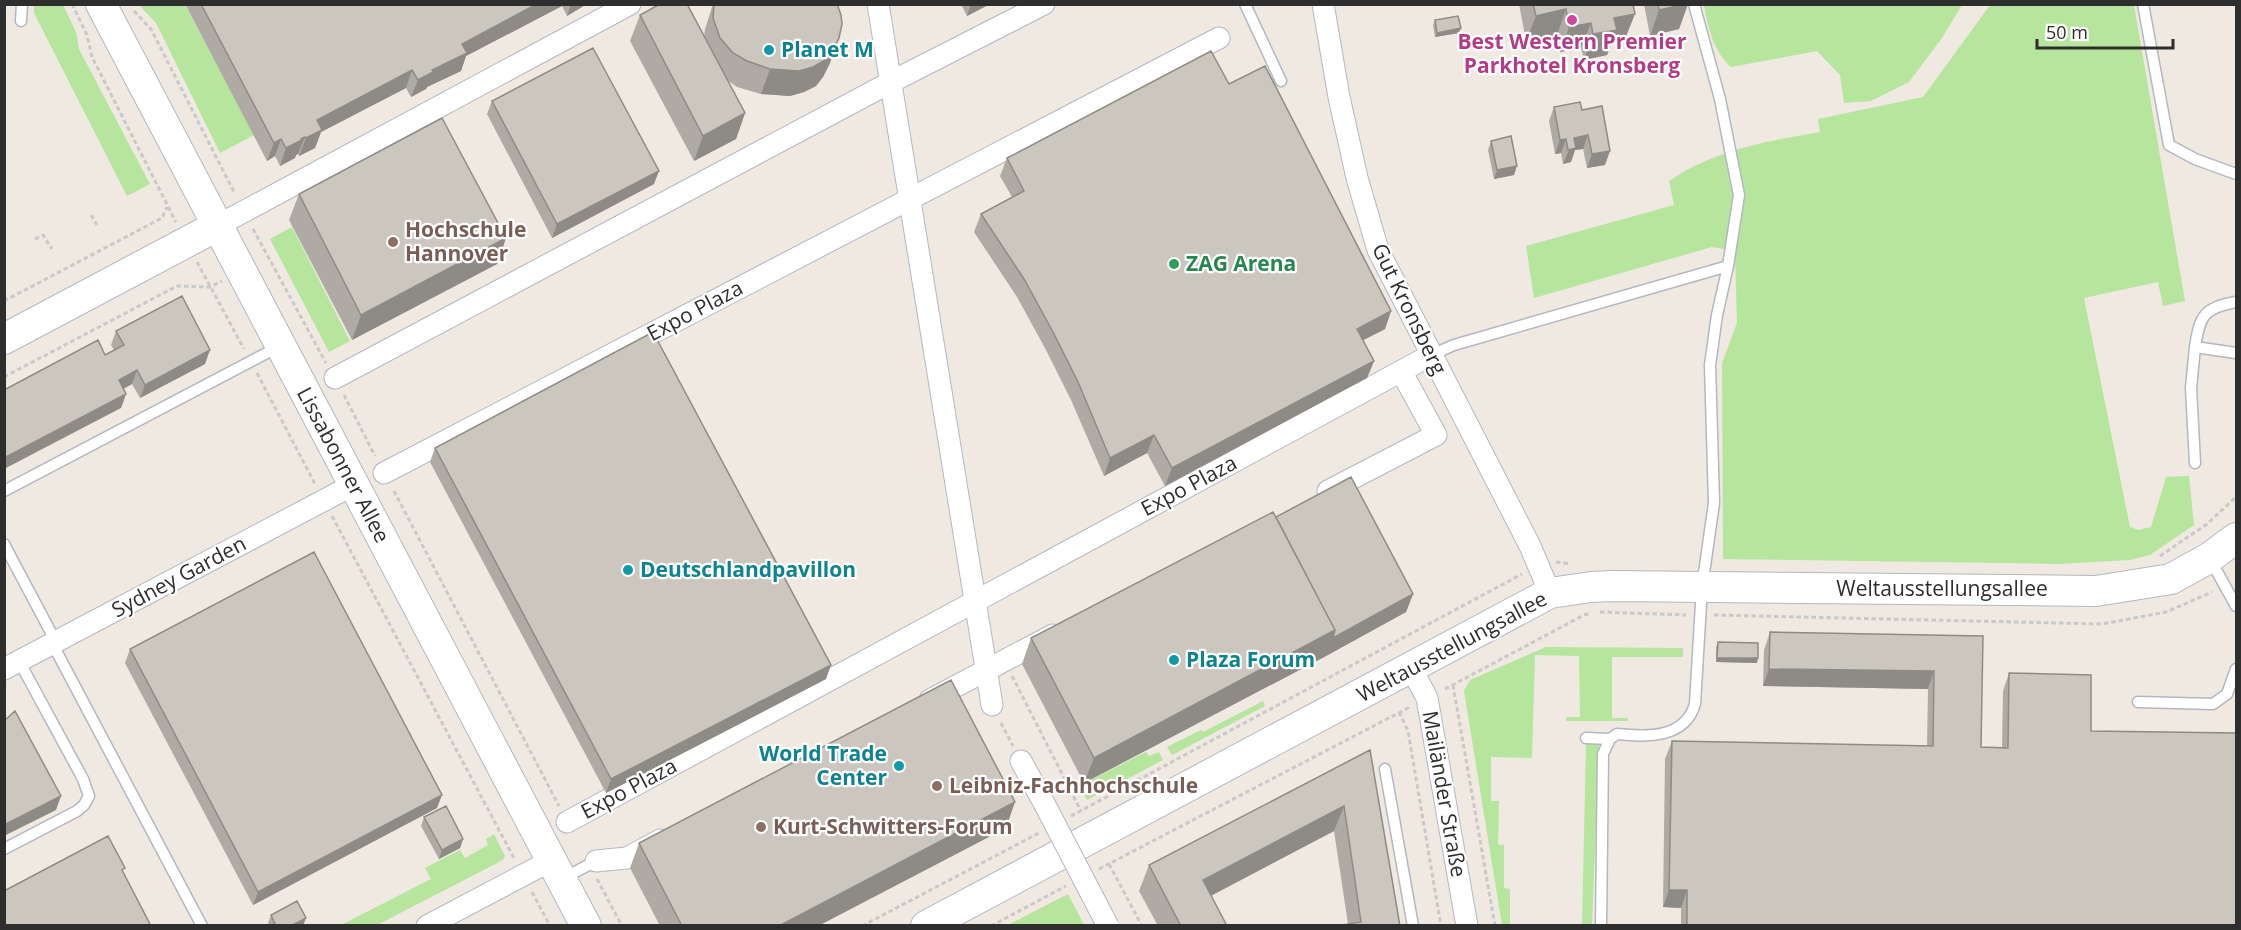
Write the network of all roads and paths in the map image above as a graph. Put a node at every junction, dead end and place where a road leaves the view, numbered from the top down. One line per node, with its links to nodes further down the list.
1 (22, 4): 12 (lane)
2 (72, 4): 26 (path)
3 (101, 4): 21 (main road, Lissabonner Allee)
4 (130, 4): 16 (path)
5 (630, 4): 21 (street)
6 (878, 4): 15 (street)
7 (1044, 4): 15 (street)
8 (1245, 4): 14 (lane)
9 (1323, 4): 32 (street, Gut Kronsberg)
10 (1694, 4): 25 (lane)
11 (2143, 4): 17 (lane)
12 (21, 21)
13 (1219, 38): 18 (street, Expo Plaza)
14 (1281, 81)
15 (891, 82): 18 (street); 36 (street)
16 (223, 171)
17 (2236, 174)
18 (910, 199): 38 (street, Expo Plaza); 49 (street)
19 (91, 215): 20 (path)
20 (97, 225)
21 (218, 226): 28 (main road); 29 (main road, Lissabonner Allee)
22 (35, 239): 24 (path)
23 (260, 241): 36 (path)
24 (52, 249)
25 (1728, 266): 32 (lane); 50 (lane)
26 (4, 301)
27 (2236, 302): 30 (lane)
28 (4, 339)
29 (280, 346): 33 (lane); 38 (main road, Lissabonner Allee)
30 (2195, 347): 31 (lane); 37 (lane)
31 (2236, 353)
32 (1431, 355): 34 (street, Expo Plaza); 47 (street, Gut Kronsberg)
33 (250, 361): 35 (path); 39 (lane); 41 (path)
34 (1401, 371): 42 (street); 49 (street, Expo Plaza)
35 (4, 376)
36 (335, 378): 38 (path)
37 (2195, 463)
38 (368, 480): 41 (street, Sydney Garden); 70 (path); 77 (main road, Lissabonner Allee)
39 (4, 490)
40 (2236, 497): 43 (path)
41 (324, 501): 53 (street, Sydney Garden); 78 (path)
42 (1309, 501)
43 (2207, 524)
44 (2236, 538): 46 (main road, Weltausstellungsallee)
45 (4, 544): 53 (lane)
46 (2209, 558): 48 (lane); 50 (main road, Weltausstellungsallee)
47 (1544, 580): 50 (main road, Weltausstellungsallee); 56 (main road, Weltausstellungsallee); 68 (path)
48 (2225, 586): 50 (path); 51 (lane)
49 (976, 601): 55 (street); 70 (street, Expo Plaza)
50 (1700, 601): 58 (path); 65 (lane)
51 (2236, 606)
52 (1067, 628): 55 (street)
53 (54, 643): 54 (street, Sydney Garden); 80 (lane)
54 (12, 665): 73 (lane)
55 (996, 665): 61 (street); 62 (street); 68 (path)
56 (1410, 666): 59 (street, Mailänder Straße); 86 (main road, Weltausstellungsallee)
57 (2236, 669): 60 (lane)
58 (1453, 685): 59 (path); 93 (path)
59 (1427, 698): 63 (path); 92 (street, Mailänder Straße)
60 (2138, 702)
61 (992, 705): 66 (path)
62 (913, 709)
63 (1399, 712): 75 (path); 91 (path)
64 (1586, 738): 65 (lane)
65 (1610, 739): 94 (lane)
66 (1021, 761): 88 (street, bridge)
67 (1385, 769): 90 (lane)
68 (1081, 811): 69 (path)
69 (1063, 820)
70 (567, 822)
71 (680, 830): 74 (street)
72 (1044, 830): 85 (path)
73 (4, 849)
74 (592, 862): 77 (lane); 84 (path)
75 (1109, 863): 76 (path); 89 (path)
76 (1099, 868)
77 (557, 870): 78 (street); 83 (main road, Lissabonner Allee)
78 (523, 875): 81 (street); 82 (path)
79 (1070, 884): 87 (path)
80 (202, 926)
81 (428, 926)
82 (550, 926)
83 (586, 926)
84 (622, 926)
85 (862, 926)
86 (926, 926)
87 (991, 926)
88 (1108, 926)
89 (1142, 926)
90 (1413, 926)
91 (1442, 926)
92 (1467, 926)
93 (1495, 926)
94 (1601, 926)

